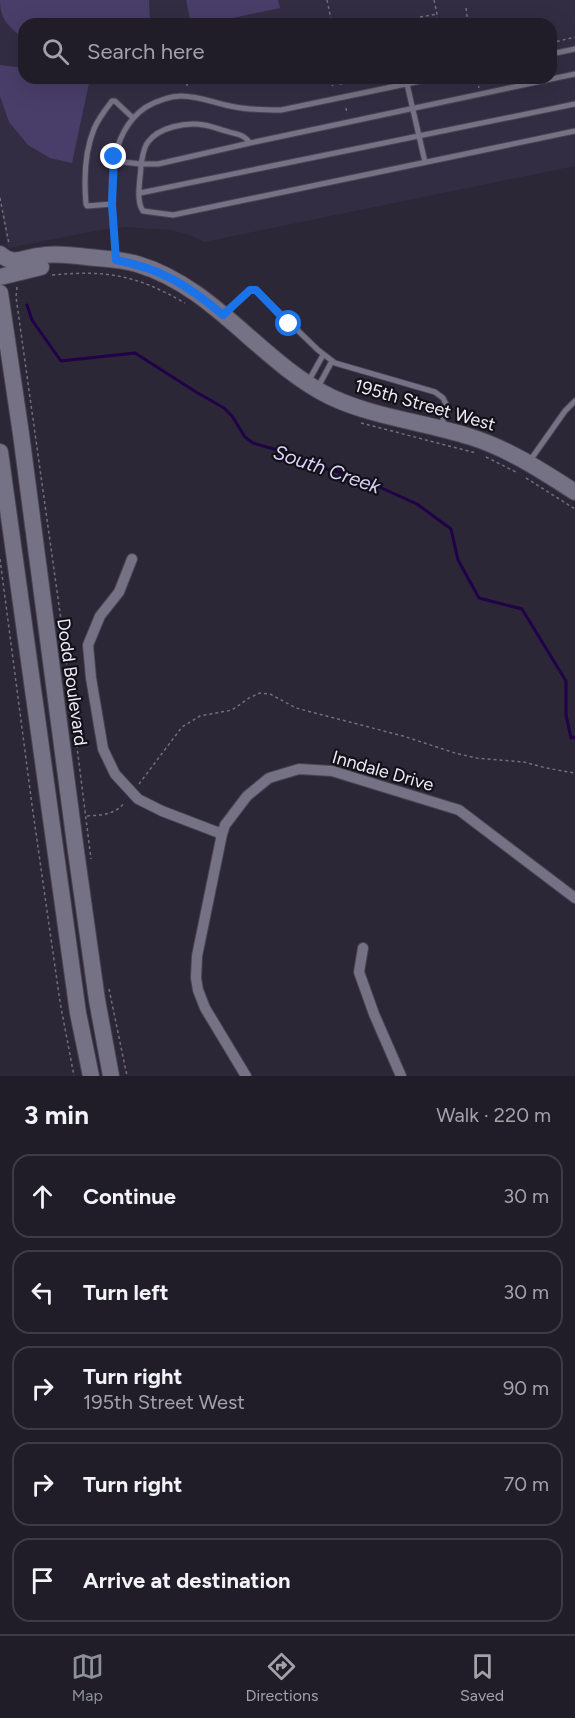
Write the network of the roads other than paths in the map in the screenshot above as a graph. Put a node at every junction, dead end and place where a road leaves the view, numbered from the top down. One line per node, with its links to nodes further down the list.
1 (575, 48): 2 (lane)
2 (557, 52)
3 (575, 74): 4 (lane)
4 (557, 78)
5 (407, 84): 8 (lane); 9 (lane)
6 (530, 84): 8 (lane)
7 (575, 104): 11 (lane)
8 (413, 110): 11 (lane); 12 (lane)
9 (133, 118): 13 (lane); 17 (lane)
10 (575, 131): 14 (lane)
11 (419, 136): 14 (lane); 16 (lane)
12 (250, 143): 15 (lane); 15 (lane)
13 (114, 161): 15 (lane); 17 (lane)
14 (425, 162): 16 (lane)
15 (141, 164): 16 (lane)
16 (140, 193)
17 (112, 204): 18 (lane)
18 (116, 260): 19 (main road, 195th Street West); 21 (main road, 195th Street West)
19 (7, 266)
20 (0, 293): 28 (main road, Dodd Boulevard)
21 (223, 315): 23 (lane); 25 (main road, 195th Street West)
22 (0, 349): 28 (main road)
23 (323, 355): 24 (lane); 25 (lane)
24 (332, 361): 25 (lane); 27 (lane)
25 (313, 386): 27 (main road, 195th Street West)
26 (575, 401): 30 (lane)
27 (441, 429): 30 (main road, 195th Street West)
28 (21, 434): 37 (main road, Dodd Boulevard)
29 (0, 452): 36 (main road)
30 (528, 463): 31 (main road, 195th Street West)
31 (575, 492)
32 (132, 559): 33 (street)
33 (222, 834): 34 (street, Inndale Drive); 38 (street, Inndale Drive)
34 (575, 898)
35 (363, 948): 39 (street)
36 (91, 1076)
37 (111, 1076)
38 (246, 1076)
39 (401, 1076)

